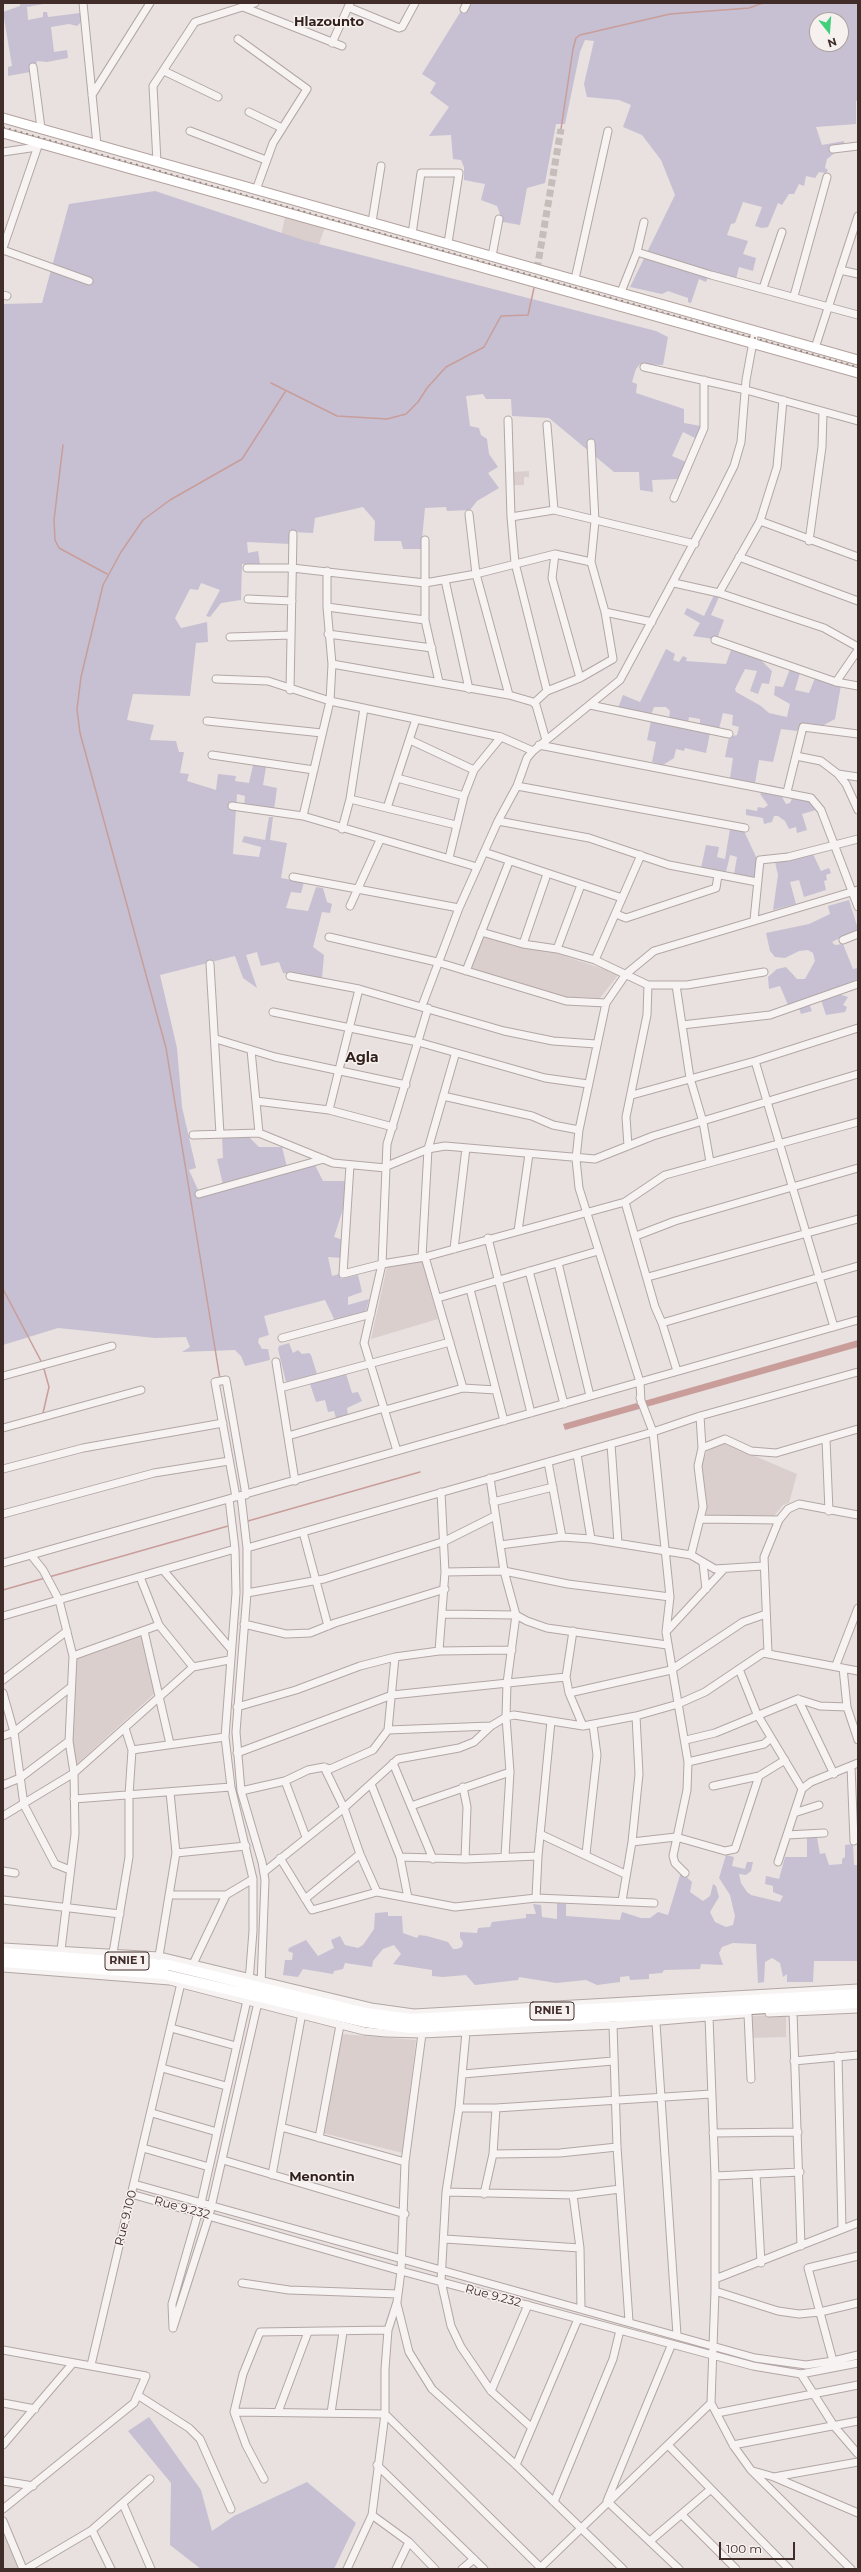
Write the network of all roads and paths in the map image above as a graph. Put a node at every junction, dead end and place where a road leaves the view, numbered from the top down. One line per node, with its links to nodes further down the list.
1 (83, 3): 12 (street)
2 (150, 3): 12 (street)
3 (256, 3): 6 (street)
4 (415, 3): 5 (street)
5 (349, 5): 8 (street)
6 (243, 7): 8 (street); 11 (street)
7 (238, 39): 17 (street)
8 (332, 42): 9 (street)
9 (342, 46)
10 (33, 68): 16 (street)
11 (164, 71): 13 (street); 27 (street)
12 (92, 95): 21 (street)
13 (218, 97)
14 (249, 112): 17 (street)
15 (3, 117): 16 (main road)
16 (41, 128): 21 (main road)
17 (282, 128): 26 (street)
18 (608, 131): 44 (street)
19 (190, 132): 26 (street)
20 (3, 133): 22 (main road)
21 (97, 144): 27 (main road)
22 (38, 145): 25 (street); 39 (street); 52 (main road)
23 (858, 146): 24 (street)
24 (833, 149)
25 (3, 152)
26 (266, 160): 30 (street)
27 (157, 162): 30 (main road)
28 (381, 166): 33 (street)
29 (827, 178): 48 (street)
30 (256, 190): 33 (main road)
31 (858, 216): 35 (street)
32 (499, 219): 41 (street)
33 (372, 222): 37 (main road)
34 (644, 222): 40 (street)
35 (856, 226): 42 (street)
36 (782, 232): 46 (street)
37 (412, 234): 38 (main road); 38 (street)
38 (448, 243): 41 (main road)
39 (3, 249): 45 (street)
40 (637, 252): 46 (street); 47 (street)
41 (492, 256): 44 (main road)
42 (840, 270): 43 (street); 49 (street)
43 (858, 274)
44 (575, 279): 47 (main road)
45 (89, 281)
46 (763, 288): 48 (street)
47 (621, 292): 50 (main road)
48 (794, 296): 49 (street)
49 (830, 306): 51 (street); 55 (street)
50 (678, 309): 52 (main road); 53 (main road)
51 (858, 315)
52 (674, 322): 54 (main road)
53 (755, 331): 54 (street); 55 (main road)
54 (751, 343): 57 (main road); 61 (street)
55 (819, 349): 56 (main road); 57 (main road)
56 (858, 360)
57 (820, 362): 59 (main road)
58 (644, 367): 60 (street)
59 (858, 373)
60 (704, 380): 61 (street); 68 (street)
61 (746, 390): 62 (street); 77 (street)
62 (783, 400): 63 (street); 73 (street)
63 (823, 412): 65 (street); 76 (street)
64 (508, 420): 71 (street)
65 (858, 421)
66 (547, 425): 69 (street)
67 (591, 443): 72 (street)
68 (674, 498)
69 (554, 510): 71 (street); 72 (street)
70 (469, 514): 86 (street)
71 (511, 517): 82 (street)
72 (595, 521): 77 (street); 81 (street)
73 (760, 521): 76 (street); 79 (street)
74 (294, 534): 84 (street)
75 (425, 540): 88 (street)
76 (809, 540): 80 (street)
77 (695, 544): 89 (street)
78 (555, 554): 81 (street); 82 (street); 105 (street)
79 (739, 557): 90 (street); 93 (street)
80 (858, 558)
81 (591, 562): 95 (street)
82 (515, 563): 86 (street); 112 (street)
83 (247, 568): 84 (street)
84 (292, 568): 85 (street); 92 (street)
85 (327, 572): 88 (street); 94 (street)
86 (476, 574): 87 (street); 113 (street)
87 (445, 580): 88 (street); 110 (street)
88 (425, 583): 96 (street)
89 (674, 583): 90 (street); 97 (street)
90 (719, 593): 103 (street)
91 (248, 599): 92 (street)
92 (292, 601): 99 (street)
93 (858, 601)
94 (327, 608): 96 (street); 98 (street)
95 (605, 612): 97 (street); 105 (street)
96 (426, 620): 102 (street)
97 (652, 622): 116 (street)
98 (328, 634): 102 (street); 104 (street)
99 (291, 635): 100 (street); 111 (street)
100 (230, 637)
101 (715, 640): 108 (street)
102 (432, 648): 107 (street)
103 (858, 648): 108 (street)
104 (332, 664): 107 (street); 114 (street)
105 (580, 678): 112 (street)
106 (216, 679): 111 (street)
107 (439, 682): 110 (street)
108 (836, 682): 109 (street)
109 (858, 686)
110 (469, 689): 113 (street)
111 (290, 690): 114 (street)
112 (547, 691): 115 (street)
113 (509, 695): 115 (street)
114 (330, 701): 117 (street); 120 (street)
115 (534, 703): 125 (street)
116 (590, 705): 121 (street); 125 (street)
117 (364, 708): 118 (street); 138 (street)
118 (416, 719): 123 (street); 124 (street)
119 (207, 721): 120 (street)
120 (322, 733): 130 (street)
121 (729, 734)
122 (858, 734): 129 (street)
123 (501, 737): 127 (street); 131 (street)
124 (410, 740): 131 (street); 134 (street)
125 (546, 740): 126 (street)
126 (540, 745): 127 (street); 136 (street)
127 (533, 751): 135 (street)
128 (212, 754): 130 (street)
129 (796, 756): 132 (street); 136 (street)
130 (314, 770): 142 (street)
131 (474, 770): 137 (street)
132 (838, 774): 133 (street); 141 (street)
133 (858, 777)
134 (397, 778): 137 (street); 140 (street)
135 (517, 786): 143 (street); 145 (street)
136 (787, 792): 149 (street)
137 (464, 796): 144 (street)
138 (350, 799): 140 (street); 146 (street)
139 (232, 806): 142 (street)
140 (387, 808): 144 (street)
141 (858, 810)
142 (303, 816): 146 (street)
143 (498, 820): 150 (street); 151 (street)
144 (456, 825): 152 (street)
145 (745, 828)
146 (342, 829): 148 (street)
147 (858, 839): 149 (street)
148 (380, 840): 152 (street); 160 (street)
149 (834, 845): 158 (street); 161 (street)
150 (484, 852): 153 (street); 154 (street)
151 (641, 855): 156 (street); 162 (street)
152 (449, 858): 154 (street)
153 (508, 862): 155 (street); 168 (street)
154 (477, 867): 165 (street)
155 (547, 874): 159 (street); 172 (street)
156 (718, 875): 158 (street); 166 (street)
157 (293, 877): 160 (street)
158 (758, 882): 167 (street)
159 (581, 885): 162 (street); 173 (street)
160 (358, 889): 163 (street); 165 (street)
161 (855, 891): 164 (street); 167 (street)
162 (622, 898): 166 (street)
163 (350, 906)
164 (858, 907)
165 (459, 908): 175 (street)
166 (616, 914): 174 (street)
167 (754, 920): 179 (street)
168 (481, 932): 172 (street); 177 (street)
169 (858, 934): 171 (street)
170 (329, 937): 175 (street)
171 (843, 940)
172 (523, 944): 173 (street)
173 (557, 948): 174 (street)
174 (595, 960): 179 (street)
175 (437, 962): 177 (street); 186 (street)
176 (210, 964): 191 (street)
177 (466, 971): 185 (street)
178 (764, 972): 183 (street)
179 (626, 974): 182 (street); 185 (street)
180 (290, 976): 184 (street)
181 (858, 984): 188 (street)
182 (648, 985): 183 (street); 202 (street)
183 (676, 985): 188 (street)
184 (359, 989): 186 (street); 189 (street)
185 (606, 1003): 193 (street)
186 (425, 1007): 192 (street); 193 (street)
187 (273, 1012): 189 (street)
188 (682, 1025): 199 (street)
189 (349, 1028): 192 (street); 197 (street)
190 (858, 1028): 196 (street)
191 (216, 1039): 194 (street); 212 (street)
192 (418, 1042): 195 (street); 201 (street)
193 (596, 1044): 200 (street)
194 (251, 1050): 197 (street); 204 (street)
195 (455, 1054): 200 (street); 203 (street)
196 (755, 1061): 199 (street); 205 (street)
197 (338, 1069): 201 (street); 206 (street)
198 (858, 1074): 205 (street)
199 (690, 1078): 202 (street); 207 (street)
200 (588, 1084): 210 (street)
201 (406, 1085): 209 (street)
202 (632, 1095): 215 (street)
203 (443, 1096): 210 (street); 217 (street)
204 (256, 1102): 206 (street); 211 (street)
205 (768, 1102): 207 (street); 214 (street)
206 (329, 1110): 209 (street)
207 (703, 1122): 215 (street); 221 (street)
208 (858, 1122): 214 (street)
209 (393, 1127): 223 (street)
210 (579, 1130): 220 (street)
211 (259, 1133): 212 (street); 219 (street)
212 (220, 1134): 213 (street)
213 (193, 1135)
214 (780, 1143): 221 (street); 225 (street)
215 (628, 1146): 220 (street)
216 (466, 1148): 217 (street); 218 (street); 234 (street)
217 (428, 1149): 223 (street); 236 (street)
218 (528, 1154): 220 (street); 230 (street)
219 (324, 1159): 222 (street); 226 (street)
220 (576, 1159): 228 (street)
221 (710, 1162): 227 (street)
222 (350, 1165): 223 (street); 238 (street)
223 (386, 1167): 238 (street)
224 (858, 1168): 225 (street)
225 (792, 1186): 231 (street); 232 (street)
226 (200, 1194)
227 (625, 1202): 228 (street); 232 (street)
228 (585, 1213): 230 (street); 235 (street)
229 (858, 1219): 231 (street)
230 (518, 1230): 233 (street)
231 (806, 1233): 241 (street); 242 (street)
232 (636, 1236): 241 (street)
233 (488, 1238): 234 (street); 243 (street)
234 (454, 1249): 236 (street)
235 (598, 1251): 237 (street); 258 (street)
236 (424, 1257): 238 (street); 245 (street)
237 (558, 1263): 240 (street); 263 (street)
238 (382, 1264): 246 (street)
239 (858, 1266): 242 (street)
240 (529, 1271): 243 (street); 264 (street)
241 (648, 1277): 248 (street)
242 (819, 1278): 248 (street); 249 (street)
243 (499, 1280): 244 (street); 266 (street)
244 (470, 1289): 245 (street); 262 (street)
245 (438, 1298): 251 (street)
246 (371, 1314): 250 (street); 254 (street)
247 (858, 1320): 249 (street)
248 (662, 1323): 255 (street)
249 (834, 1326): 255 (street)
250 (282, 1338)
251 (450, 1342): 254 (street); 260 (street)
252 (112, 1346): 257 (street)
253 (276, 1362): 259 (street)
254 (371, 1364): 259 (street); 265 (street)
255 (677, 1371): 258 (street)
256 (858, 1372): 267 (street)
257 (3, 1376)
258 (638, 1383): 263 (street); 272 (street)
259 (280, 1388): 273 (street)
260 (463, 1388): 262 (street); 265 (street)
261 (142, 1390): 270 (street)
262 (496, 1390): 268 (street)
263 (590, 1396): 264 (street)
264 (564, 1404): 266 (street)
265 (385, 1409): 273 (street); 277 (street)
266 (531, 1413): 268 (street)
267 (700, 1416): 272 (street); 276 (street)
268 (504, 1421): 277 (street)
269 (223, 1423): 279 (street); 281 (street); 286 (street)
270 (3, 1428)
271 (858, 1429): 274 (street)
272 (653, 1432): 275 (street); 302 (street)
273 (288, 1436): 283 (street)
274 (826, 1440): 276 (street); 288 (street)
275 (611, 1444): 278 (street); 298 (street)
276 (702, 1448): 292 (street)
277 (397, 1452): 283 (street)
278 (578, 1454): 280 (street); 296 (street)
279 (229, 1461): 286 (street); 289 (street)
280 (548, 1462): 282 (street); 284 (street)
281 (3, 1469)
282 (490, 1478): 285 (street); 287 (street)
283 (295, 1481): 286 (street)
284 (553, 1487): 287 (street); 295 (street)
285 (441, 1492): 294 (street); 297 (street)
286 (238, 1497): 300 (street); 301 (street); 303 (street)
287 (493, 1502): 291 (street)
288 (829, 1511): 290 (street); 293 (street)
289 (3, 1514)
290 (858, 1515)
291 (495, 1516): 297 (street); 299 (street)
292 (701, 1519): 293 (street); 304 (street)
293 (779, 1520): 307 (street)
294 (303, 1532): 300 (street); 313 (street)
295 (562, 1537): 296 (street); 299 (street)
296 (591, 1539): 298 (street)
297 (445, 1541): 311 (street); 313 (street)
298 (618, 1543): 302 (street)
299 (500, 1545): 310 (street)
300 (247, 1548): 316 (street)
301 (235, 1549): 309 (street); 332 (street)
302 (666, 1550): 304 (street); 317 (street)
303 (31, 1555): 305 (street); 318 (street)
304 (691, 1555): 306 (street)
305 (3, 1563)
306 (703, 1563): 308 (street); 315 (street)
307 (763, 1566): 308 (street); 321 (street)
308 (724, 1569): 315 (street)
309 (163, 1570): 312 (street); 332 (street)
310 (504, 1571): 311 (street); 317 (street); 322 (street)
311 (446, 1572): 314 (street)
312 (140, 1577): 318 (street); 325 (street)
313 (317, 1580): 316 (street); 326 (street)
314 (445, 1589): 320 (street); 326 (street)
315 (706, 1589): 330 (street)
316 (248, 1593): 324 (street)
317 (670, 1597): 330 (street)
318 (59, 1600): 323 (street); 327 (street)
319 (858, 1608): 340 (street)
320 (443, 1614): 322 (street); 334 (street)
321 (766, 1614): 335 (street); 342 (street)
322 (516, 1615): 329 (street); 333 (street)
323 (3, 1616)
324 (244, 1624): 326 (street); 355 (street)
325 (159, 1625): 328 (street); 339 (street)
326 (328, 1626)
327 (67, 1631): 336 (street); 345 (street)
328 (144, 1631): 336 (street); 351 (street)
329 (573, 1631): 331 (street); 344 (street)
330 (666, 1632): 331 (street)
331 (668, 1645): 342 (street)
332 (231, 1649): 338 (street)
333 (512, 1650): 334 (street); 346 (street)
334 (439, 1652): 337 (street)
335 (768, 1653): 340 (street); 341 (street)
336 (73, 1656): 347 (street)
337 (395, 1657): 350 (street); 355 (street)
338 (229, 1660): 339 (street); 368 (street)
339 (193, 1667): 351 (street)
340 (839, 1667): 343 (street); 356 (street)
341 (739, 1669): 354 (street); 357 (street)
342 (671, 1670): 349 (street); 354 (street)
343 (858, 1671)
344 (566, 1677): 346 (street); 349 (street)
345 (3, 1680)
346 (507, 1683): 350 (street); 359 (street)
347 (71, 1687): 366 (street); 372 (street)
348 (3, 1693): 353 (street)
349 (569, 1694): 363 (street)
350 (392, 1695): 365 (street); 375 (street)
351 (158, 1697): 364 (street); 373 (street)
352 (798, 1699): 356 (street); 357 (street); 383 (street)
353 (5, 1704): 366 (street)
354 (678, 1704): 358 (street); 370 (street)
355 (237, 1707): 375 (street)
356 (847, 1707): 371 (street)
357 (757, 1714): 369 (street); 370 (street)
358 (636, 1716): 361 (street); 409 (street)
359 (506, 1717): 360 (street); 362 (street); 381 (street)
360 (551, 1721): 363 (street); 404 (street)
361 (593, 1725): 363 (street); 413 (street)
362 (491, 1726): 365 (street); 378 (street)
363 (583, 1726)
364 (125, 1728): 374 (street); 382 (street)
365 (388, 1730): 380 (street)
366 (14, 1732): 367 (street); 385 (street)
367 (3, 1736)
368 (225, 1737): 373 (street); 390 (street)
369 (771, 1738): 376 (street); 377 (street)
370 (686, 1740): 377 (street)
371 (858, 1740)
372 (69, 1741): 382 (street); 385 (street)
373 (170, 1744): 374 (street)
374 (132, 1750): 395 (street)
375 (237, 1753): 393 (street)
376 (785, 1760): 384 (street); 392 (street)
377 (688, 1762): 407 (street)
378 (393, 1763): 388 (street); 399 (street)
379 (854, 1765): 383 (street); 408 (street)
380 (324, 1766): 386 (street); 400 (street)
381 (510, 1772): 391 (street); 414 (street)
382 (74, 1773): 396 (street); 397 (street)
383 (834, 1774): 392 (street)
384 (759, 1776): 389 (street); 407 (street)
385 (20, 1778): 387 (street); 397 (street)
386 (285, 1781): 393 (street); 406 (street)
387 (3, 1784)
388 (371, 1784): 400 (street); 416 (street)
389 (713, 1786)
390 (231, 1787): 394 (street); 410 (street)
391 (463, 1788): 399 (street); 419 (street)
392 (802, 1789): 401 (street)
393 (242, 1791): 423 (street)
394 (170, 1792): 395 (street); 411 (street)
395 (129, 1795): 396 (street); 438 (street)
396 (74, 1799): 421 (street)
397 (24, 1805): 402 (street); 421 (street)
398 (820, 1805): 401 (street)
399 (411, 1806): 418 (street)
400 (344, 1808): 406 (street); 412 (street)
401 (794, 1813): 405 (street)
402 (3, 1816)
403 (824, 1833): 405 (street)
404 (540, 1834): 413 (street); 415 (street)
405 (787, 1835): 420 (street)
406 (306, 1837): 417 (street)
407 (676, 1837): 409 (street); 424 (street)
408 (854, 1841)
409 (632, 1842): 426 (street)
410 (246, 1846): 411 (street); 427 (street)
411 (176, 1853): 429 (street)
412 (360, 1854): 428 (street); 433 (street)
413 (586, 1854): 426 (street)
414 (505, 1856): 415 (street); 419 (street)
415 (538, 1856): 432 (street)
416 (400, 1857): 418 (street); 431 (street)
417 (280, 1858): 423 (street); 433 (street)
418 (433, 1859): 419 (street)
419 (464, 1859)
420 (778, 1862)
421 (70, 1870): 437 (street)
422 (3, 1871): 425 (street)
423 (264, 1872): 450 (street)
424 (686, 1873)
425 (15, 1874)
426 (625, 1874): 435 (street)
427 (253, 1879): 430 (street); 448 (street)
428 (377, 1892): 431 (street); 433 (street)
429 (170, 1895): 430 (street); 443 (street)
430 (226, 1895): 445 (street)
431 (408, 1898): 432 (street)
432 (536, 1898): 435 (street)
433 (305, 1899)
434 (3, 1900): 437 (street)
435 (622, 1901): 436 (street)
436 (654, 1903)
437 (67, 1906): 438 (street); 440 (street)
438 (120, 1914): 442 (street)
439 (3, 1947): 440 (street)
440 (61, 1950): 442 (street)
441 (3, 1953): 448 (highway, RNIE 1)
442 (113, 1953): 443 (street)
443 (159, 1956): 445 (street)
444 (3, 1962): 448 (highway, RNIE 1)
445 (193, 1964): 448 (street)
446 (3, 1968): 447 (street)
447 (181, 1984): 448 (street); 461 (street, Rue 9.100)
448 (248, 1988): 450 (highway, RNIE 1); 450 (street); 464 (street)
449 (858, 1988): 450 (street)
450 (260, 1991): 451 (highway, RNIE 1); 452 (highway, RNIE 1); 455 (street); 487 (street)
451 (858, 1994)
452 (858, 2003)
453 (858, 2009): 454 (street)
454 (793, 2012): 456 (street); 468 (street)
455 (302, 2013): 459 (street); 479 (street)
456 (748, 2014): 457 (street); 471 (street)
457 (709, 2017): 458 (street); 473 (street)
458 (656, 2023): 460 (street); 474 (street)
459 (340, 2025): 463 (street); 483 (street)
460 (613, 2025): 462 (street); 467 (street)
461 (171, 2028): 464 (street); 469 (street, Rue 9.100)
462 (466, 2032): 463 (street); 470 (street)
463 (422, 2034): 488 (street)
464 (236, 2046): 472 (street)
465 (858, 2055): 466 (street)
466 (838, 2056): 468 (street); 506 (street)
467 (613, 2061): 470 (street); 475 (street)
468 (794, 2061): 481 (street)
469 (162, 2068): 472 (street); 478 (street, Rue 9.100)
470 (463, 2074): 476 (street)
471 (751, 2079)
472 (226, 2086): 480 (street)
473 (711, 2094): 474 (street); 482 (street)
474 (662, 2095): 475 (street); 533 (street)
475 (615, 2099): 477 (street); 484 (street)
476 (459, 2108): 477 (street); 496 (street)
477 (496, 2108): 486 (street)
478 (152, 2113): 480 (street); 485 (street, Rue 9.100)
479 (282, 2127): 483 (street); 492 (street)
480 (217, 2132): 489 (street)
481 (798, 2132): 482 (street); 490 (street)
482 (713, 2134): 493 (street)
483 (319, 2138): 488 (street)
484 (616, 2147): 486 (street); 495 (street)
485 (143, 2148): 489 (street); 494 (street, Rue 9.100)
486 (494, 2154): 498 (street)
487 (223, 2160): 492 (street); 501 (street)
488 (405, 2162): 503 (street)
489 (209, 2167): 500 (street)
490 (800, 2172): 491 (street); 508 (street)
491 (756, 2174): 493 (street); 512 (street)
492 (272, 2175): 503 (street)
493 (715, 2176): 517 (street)
494 (134, 2184): 497 (street, Rue 9.100); 500 (street, Rue 9.232)
495 (620, 2189): 499 (street); 528 (street)
496 (446, 2192): 498 (street); 507 (street)
497 (131, 2194): 502 (street, Rue 9.232); 542 (street, Rue 9.100)
498 (484, 2194): 499 (street)
499 (573, 2195): 509 (street)
500 (201, 2203): 501 (street, Rue 9.232); 502 (street)
501 (211, 2206): 504 (street); 511 (street, Rue 9.232)
502 (198, 2213): 504 (street, Rue 9.232); 513 (street)
503 (405, 2214): 511 (street)
504 (209, 2216): 514 (street); 515 (street, Rue 9.232)
505 (858, 2223): 506 (street)
506 (842, 2229): 508 (street)
507 (445, 2239): 509 (street); 516 (street)
508 (802, 2246): 512 (street)
509 (580, 2248): 525 (street)
510 (858, 2256): 526 (street)
511 (402, 2260): 515 (street); 516 (street, Rue 9.232)
512 (761, 2262): 517 (street)
513 (182, 2267): 514 (street); 514 (street)
514 (193, 2271)
515 (401, 2271): 518 (street, Rue 9.232); 521 (street)
516 (441, 2271): 518 (street); 525 (street, Rue 9.232)
517 (715, 2280): 520 (street)
518 (441, 2281): 524 (street, Rue 9.232); 545 (street)
519 (242, 2283): 521 (street)
520 (715, 2291): 526 (street); 535 (street)
521 (398, 2294): 522 (street)
522 (397, 2302): 529 (street); 565 (street)
523 (858, 2303): 526 (street)
524 (528, 2305): 527 (street, Rue 9.232); 545 (street)
525 (581, 2308): 528 (street, Rue 9.232)
526 (820, 2312): 539 (street)
527 (578, 2319): 530 (street, Rue 9.232); 558 (street)
528 (629, 2321): 533 (street, Rue 9.232)
529 (388, 2330): 532 (street); 555 (street)
530 (620, 2330): 534 (street, Rue 9.232); 574 (street)
531 (308, 2332): 532 (street); 551 (street); 552 (street)
532 (343, 2332): 553 (street)
533 (677, 2335): 535 (street, Rue 9.232)
534 (671, 2346): 538 (street, Rue 9.232); 573 (street)
535 (712, 2346): 538 (street); 539 (street, Rue 9.232)
536 (3, 2350): 540 (street)
537 (858, 2355): 539 (street, Rue 9.232)
538 (711, 2356): 543 (street, Rue 9.232); 548 (street)
539 (833, 2362)
540 (73, 2363): 542 (street); 550 (street)
541 (858, 2363): 543 (street, Rue 9.232)
542 (91, 2365): 547 (street)
543 (801, 2374): 546 (street)
544 (858, 2385): 546 (street)
545 (491, 2391): 558 (street)
546 (812, 2395): 554 (street); 557 (street)
547 (139, 2396): 571 (street); 576 (street)
548 (711, 2403): 554 (street); 560 (street)
549 (3, 2404): 550 (street)
550 (35, 2409): 559 (street)
551 (234, 2412): 552 (street); 569 (street)
552 (278, 2412): 553 (street)
553 (331, 2413): 555 (street)
554 (716, 2413): 561 (street)
555 (385, 2414): 564 (street); 595 (street)
556 (858, 2421): 557 (street)
557 (834, 2426): 561 (street); 562 (street)
558 (531, 2428): 565 (street)
559 (3, 2445)
560 (668, 2445): 572 (street); 573 (street)
561 (733, 2445): 566 (street)
562 (858, 2454)
563 (858, 2462): 567 (street)
564 (377, 2465): 579 (street); 586 (street)
565 (516, 2465): 574 (street)
566 (751, 2470): 567 (street); 600 (street)
567 (774, 2477): 578 (street)
568 (150, 2479): 575 (street)
569 (264, 2479)
570 (3, 2481): 571 (street)
571 (33, 2486): 577 (street)
572 (711, 2489): 580 (street); 599 (street)
573 (607, 2501): 583 (street); 584 (street)
574 (554, 2502): 583 (street)
575 (123, 2504): 582 (street); 589 (street)
576 (231, 2508)
577 (3, 2510)
578 (858, 2513)
579 (372, 2515): 585 (street); 590 (street)
580 (682, 2515): 584 (street); 598 (street)
581 (3, 2521): 587 (street)
582 (92, 2530): 587 (street); 588 (street)
583 (581, 2530): 595 (street); 596 (street)
584 (650, 2541): 597 (street)
585 (409, 2542): 591 (street); 592 (street)
586 (474, 2559): 593 (street); 594 (street)
587 (25, 2569)
588 (111, 2569)
589 (151, 2569)
590 (347, 2569)
591 (396, 2569)
592 (435, 2569)
593 (462, 2569)
594 (484, 2569)
595 (541, 2569)
596 (623, 2569)
597 (679, 2569)
598 (736, 2569)
599 (789, 2569)
600 (851, 2569)

